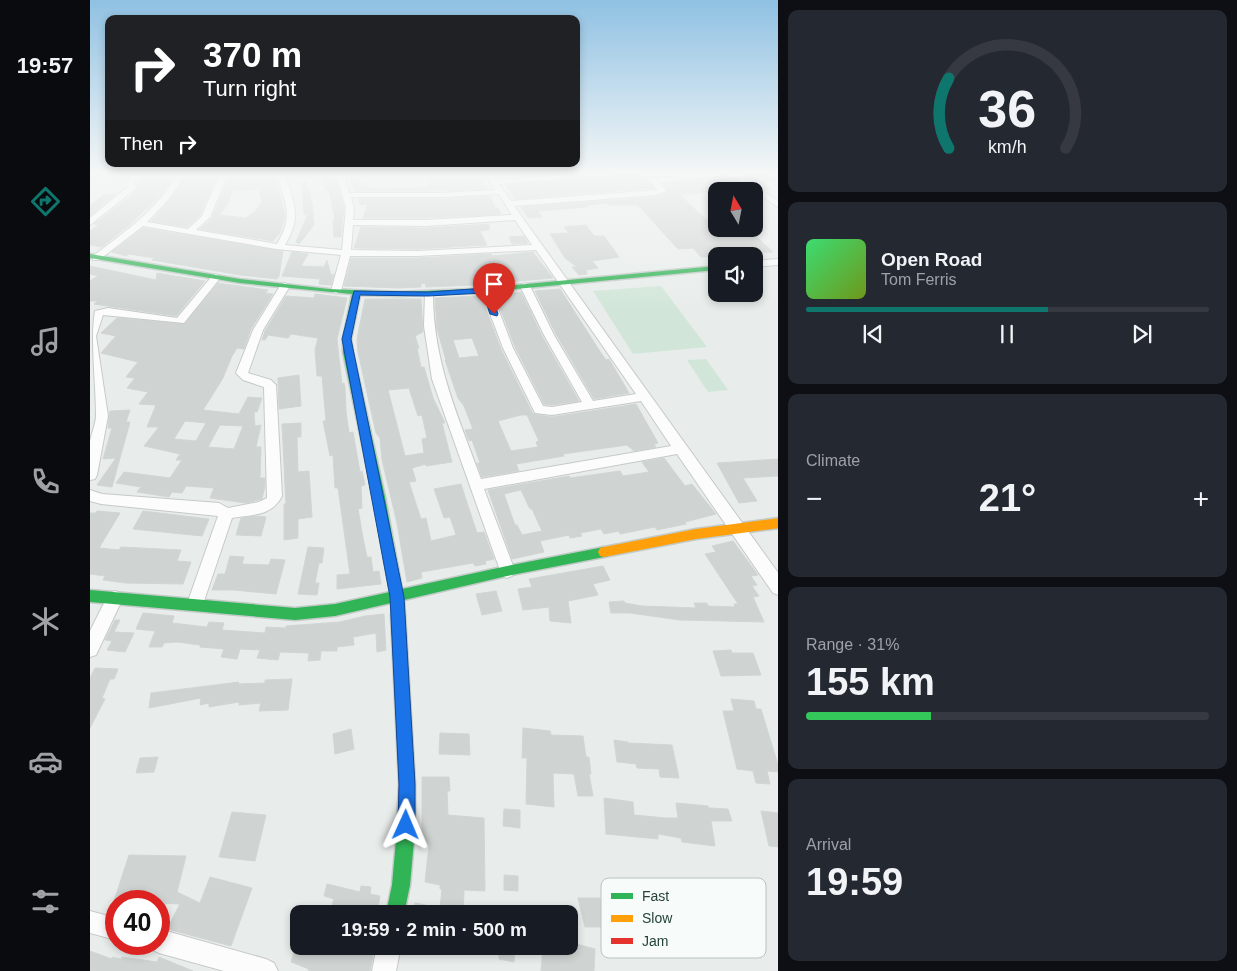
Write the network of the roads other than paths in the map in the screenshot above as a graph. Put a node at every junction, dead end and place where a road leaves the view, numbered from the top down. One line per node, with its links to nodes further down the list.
1 (146, 218): 8 (street)
2 (204, 218): 9 (street)
3 (293, 218): 10 (street)
4 (350, 218): 7 (street)
5 (498, 218): 7 (street)
6 (519, 218): 11 (street)
7 (350, 222): 12 (street)
8 (141, 223): 9 (street); 13 (street)
9 (190, 231): 10 (street)
10 (280, 246): 12 (street)
11 (538, 247): 12 (street); 18 (street)
12 (346, 253): 22 (street)
13 (93, 257): 17 (street)
14 (778, 262): 15 (street)
15 (763, 263)
16 (708, 269): 18 (street)
17 (216, 278): 19 (street); 28 (street)
18 (563, 283): 20 (street); 25 (street)
19 (285, 286): 22 (street); 31 (street)
20 (525, 286): 21 (street); 26 (street)
21 (486, 290): 24 (street); 26 (street)
22 (336, 292): 23 (street)
23 (356, 292): 24 (street); 37 (street)
24 (428, 294): 29 (street)
25 (644, 397): 26 (street); 27 (street)
26 (590, 405)
27 (680, 449): 29 (street); 33 (street)
28 (90, 475)
29 (476, 484): 34 (street)
30 (90, 495): 31 (street)
31 (226, 514): 39 (street)
32 (778, 523): 33 (street)
33 (735, 527): 34 (street); 35 (street)
34 (507, 571): 37 (street)
35 (778, 588)
36 (90, 596): 38 (street)
37 (397, 597): 39 (street); 41 (street)
38 (115, 598): 39 (street); 40 (street)
39 (195, 604)
40 (90, 649)
41 (397, 905)
42 (90, 922): 43 (street)
43 (105, 926)
44 (170, 944): 46 (street)
45 (387, 955): 47 (street)
46 (266, 971)
47 (384, 971)

